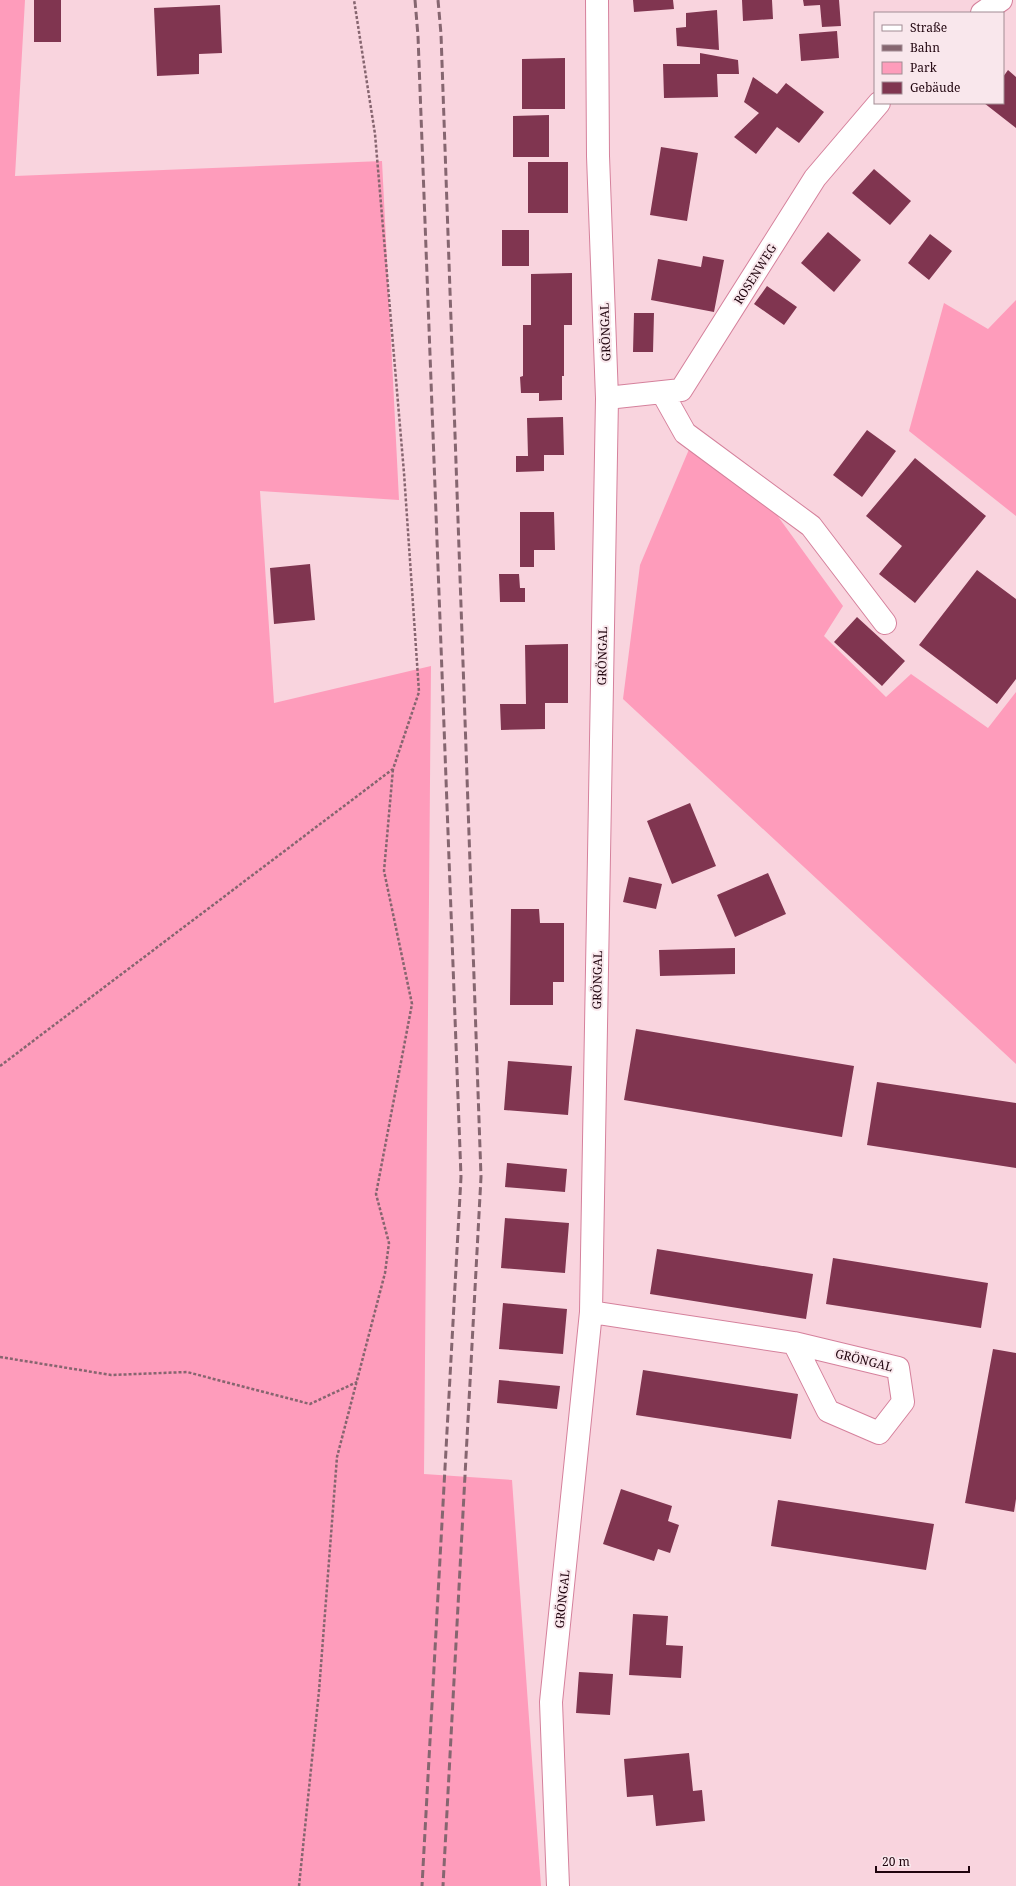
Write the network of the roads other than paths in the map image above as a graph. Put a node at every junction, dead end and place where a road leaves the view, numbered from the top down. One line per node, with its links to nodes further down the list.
1 (597, 0): 6 (street, GRÖNGAL)
2 (1001, 0): 3 (street)
3 (983, 12)
4 (879, 104): 5 (street, ROSENWEG)
5 (662, 392): 6 (street, ROSENWEG); 7 (street)
6 (607, 398): 8 (street, GRÖNGAL)
7 (885, 623)
8 (591, 1312): 9 (street, GRÖNGAL); 10 (street, GRÖNGAL)
9 (794, 1343): 9 (street, GRÖNGAL)
10 (558, 1886)

